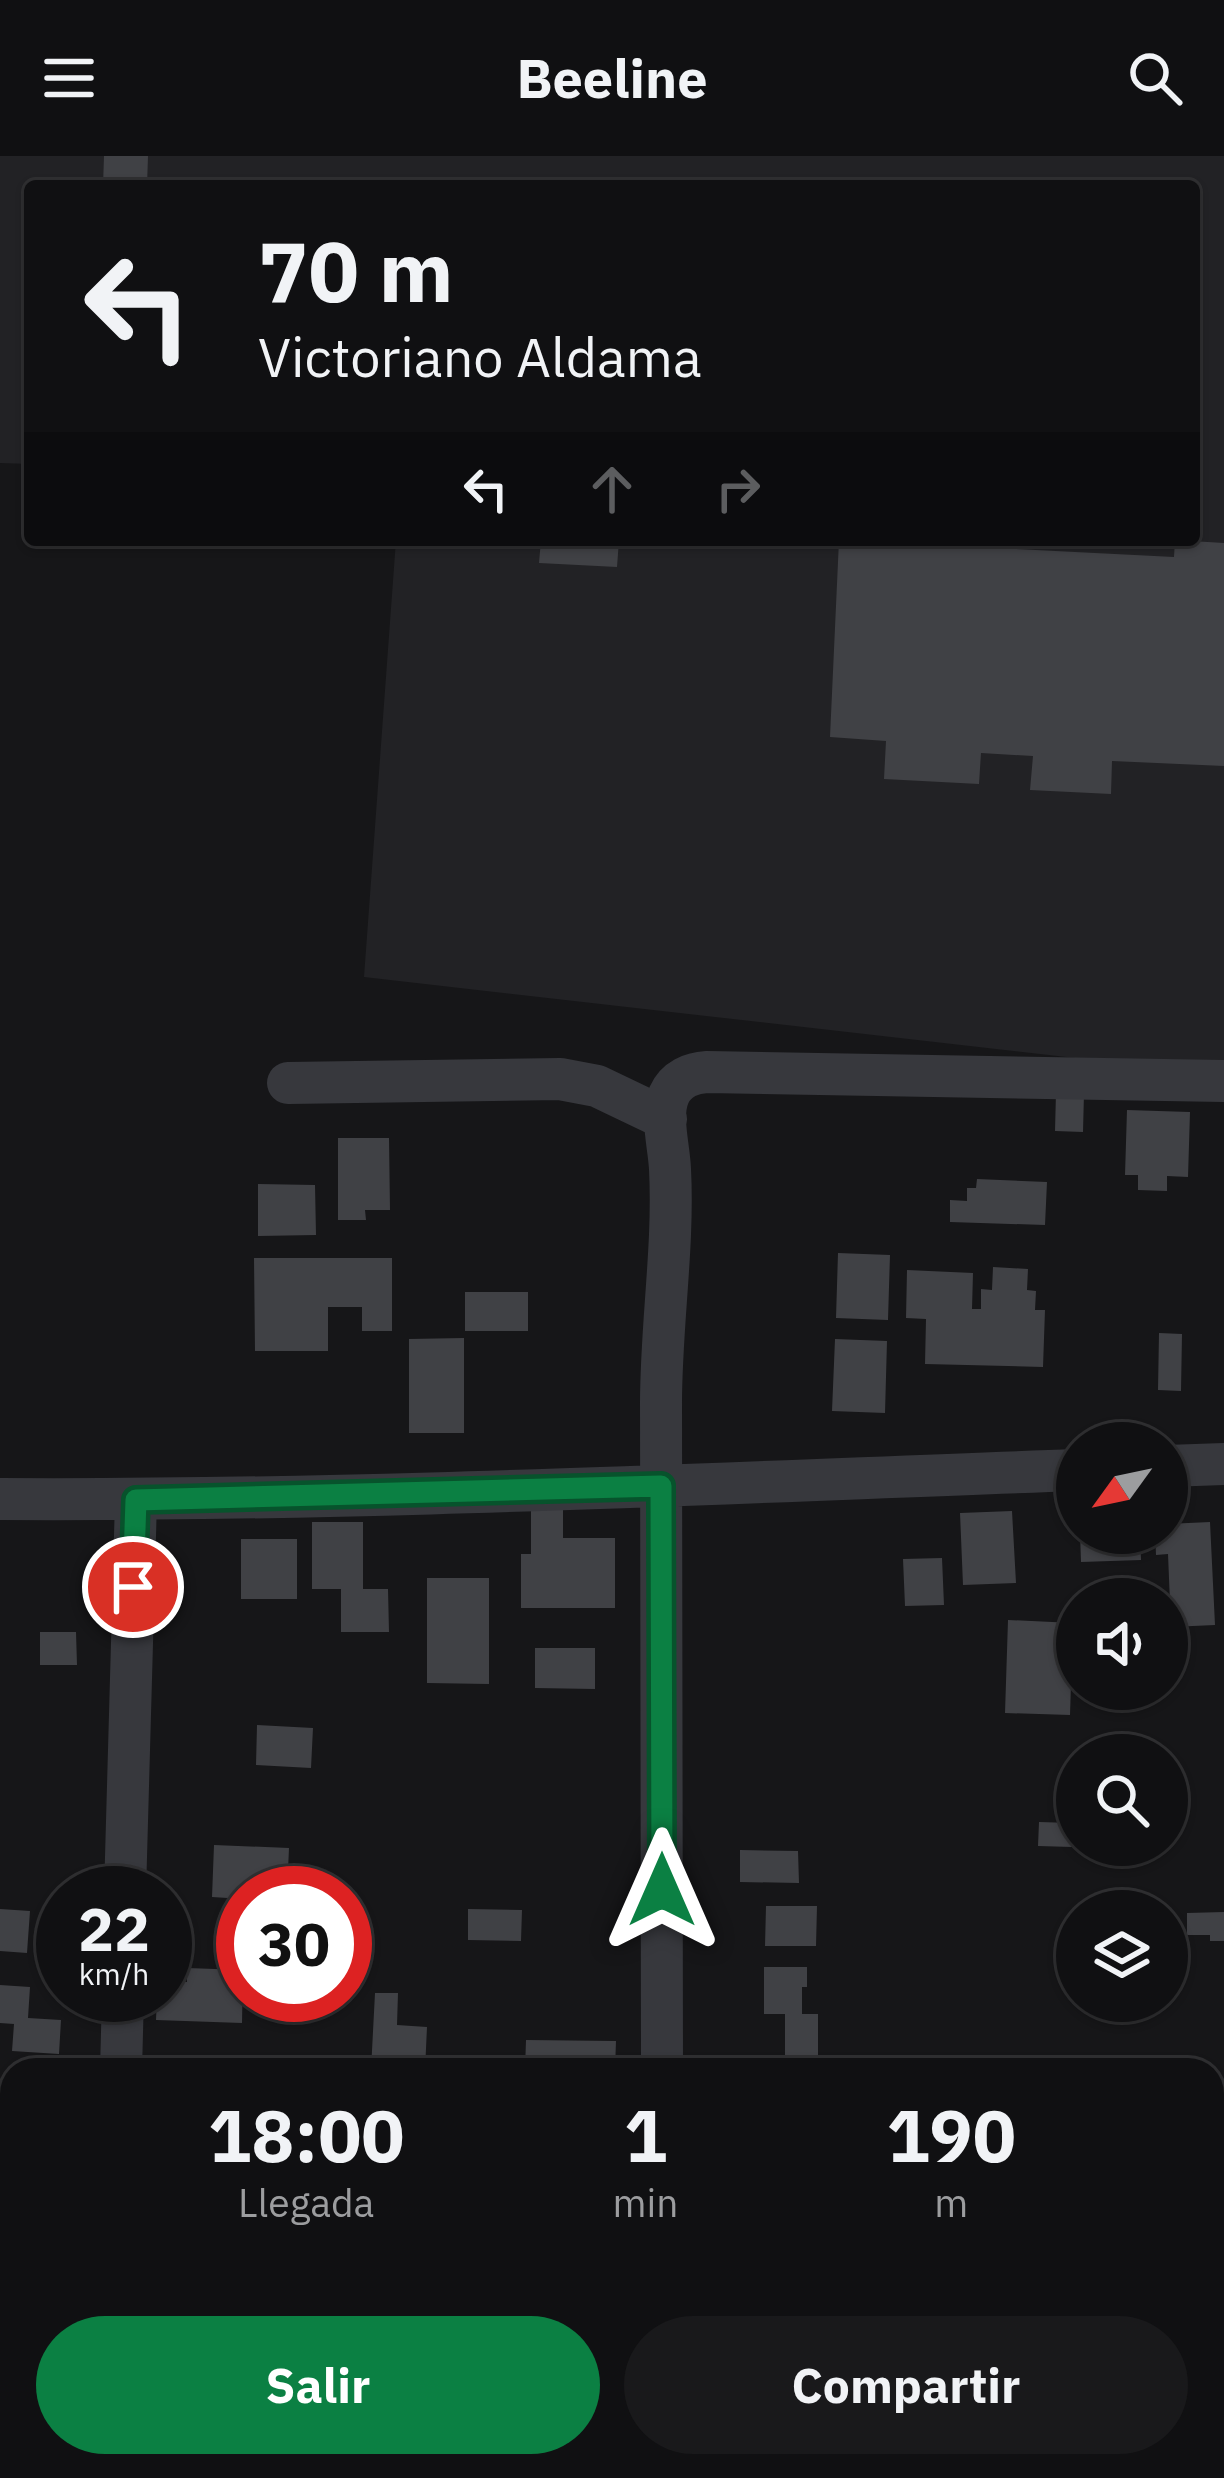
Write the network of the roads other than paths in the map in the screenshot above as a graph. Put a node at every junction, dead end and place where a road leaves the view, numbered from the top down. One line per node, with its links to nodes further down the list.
1 (1224, 1081): 3 (street)
2 (288, 1083): 3 (street)
3 (666, 1119): 7 (street)
4 (1224, 1464): 5 (street)
5 (1188, 1465)
6 (1056, 1470): 7 (street)
7 (661, 1486): 9 (street); 13 (street)
8 (0, 1498): 9 (street)
9 (136, 1500): 10 (street)
10 (126, 1866)
11 (122, 2022): 12 (street)
12 (121, 2058)
13 (662, 2058)

